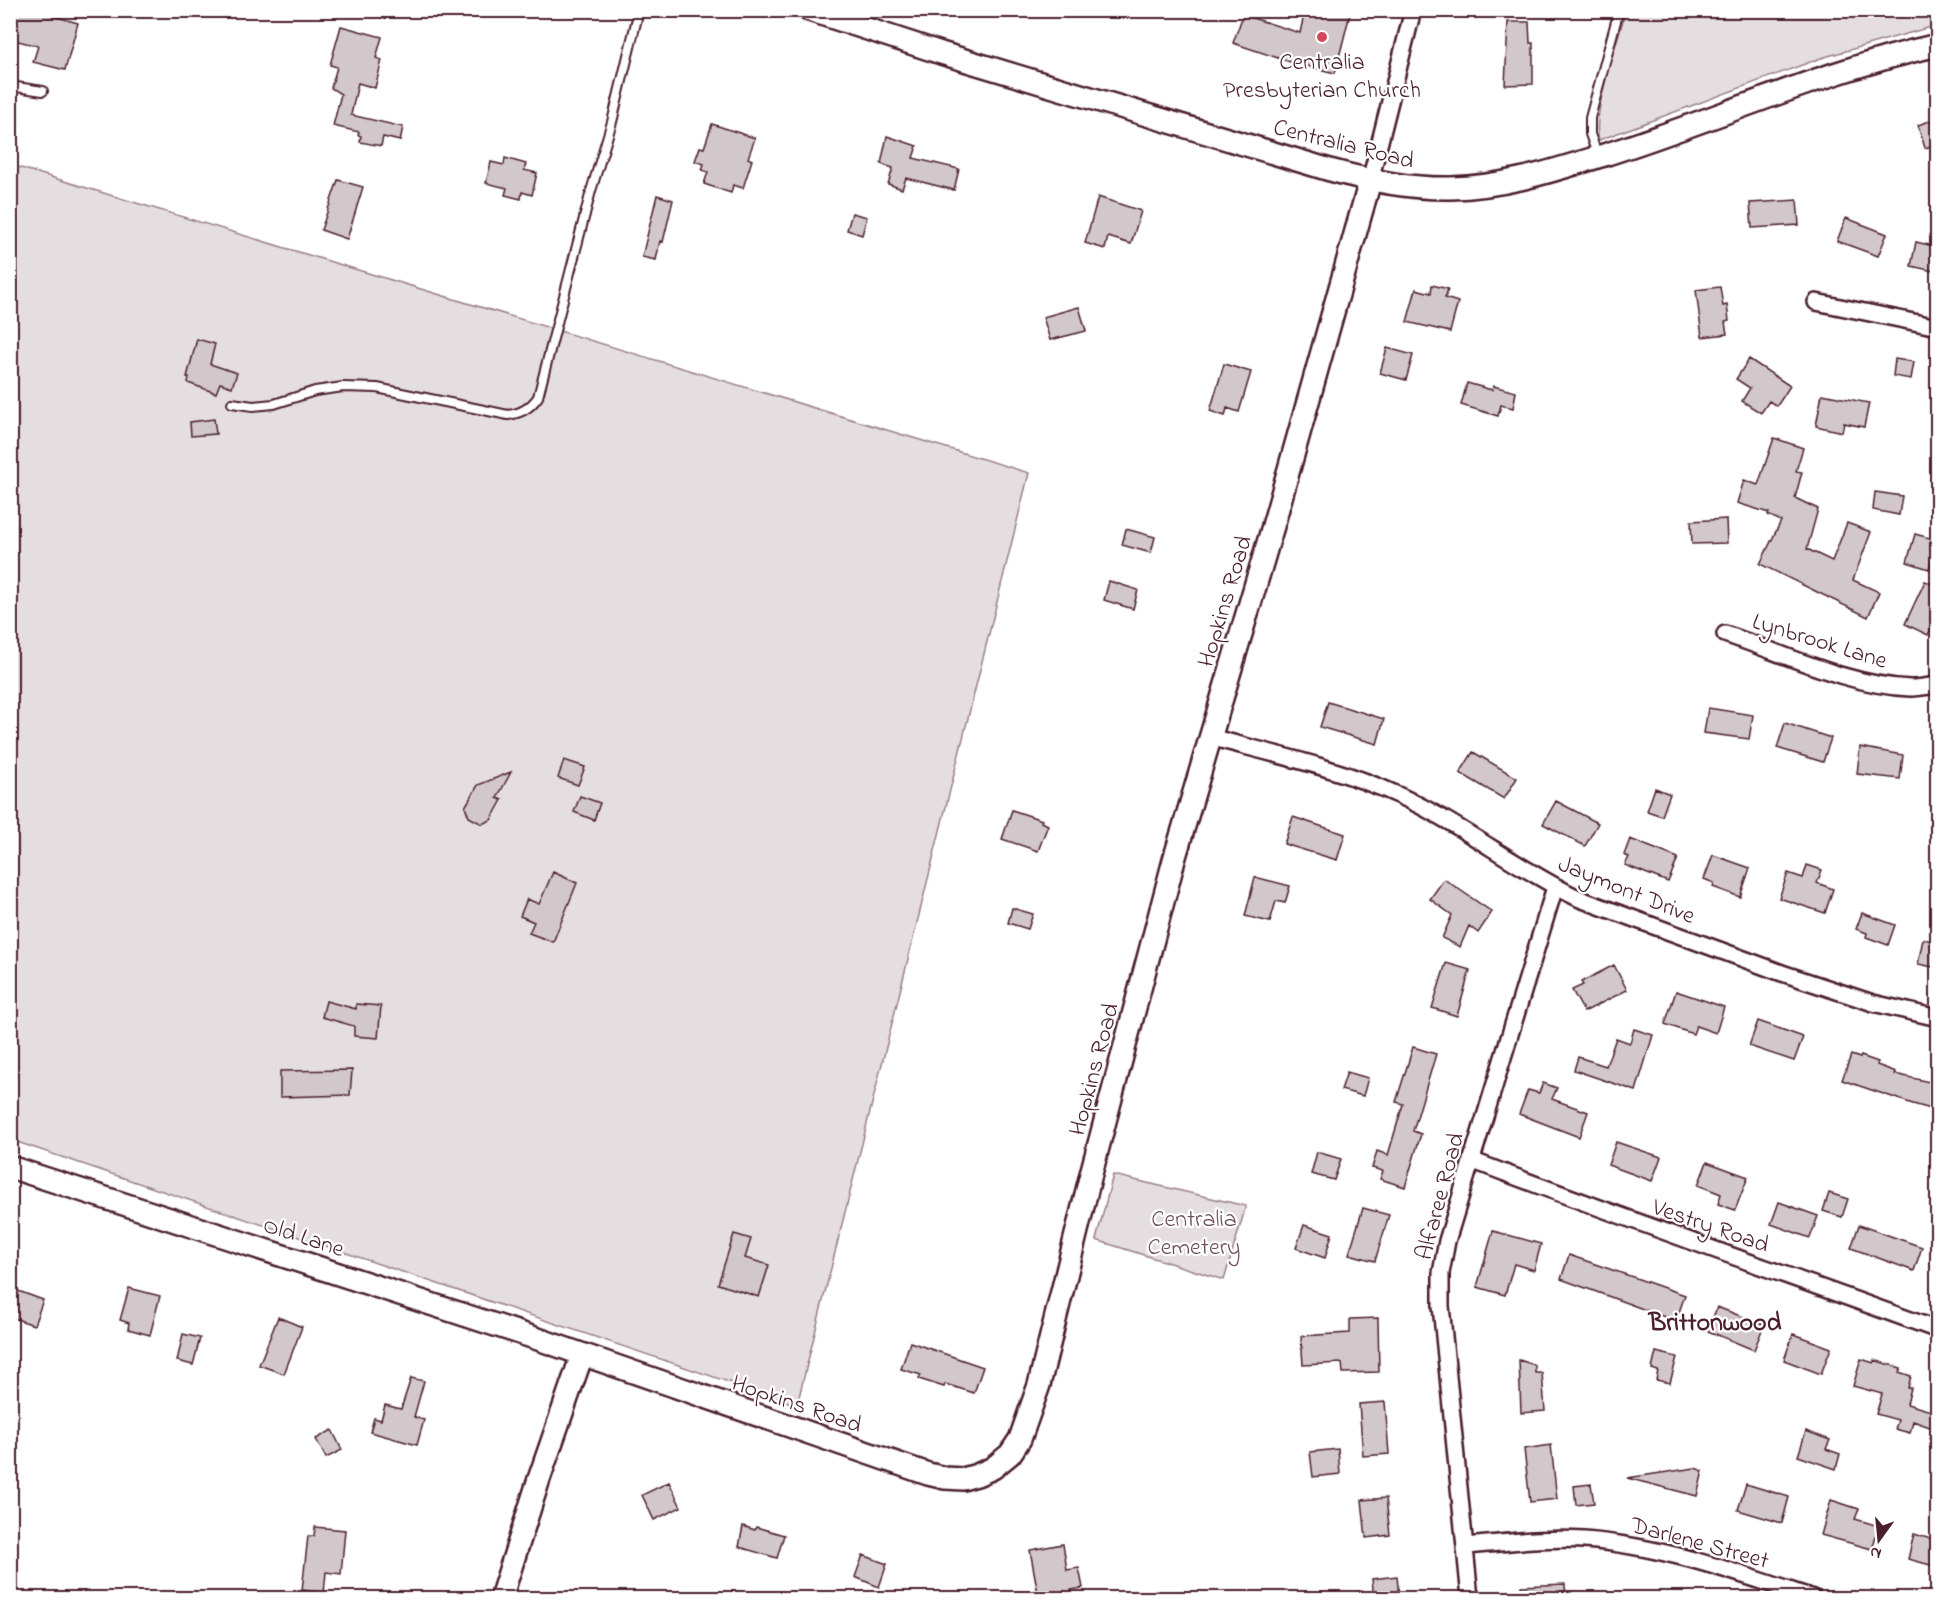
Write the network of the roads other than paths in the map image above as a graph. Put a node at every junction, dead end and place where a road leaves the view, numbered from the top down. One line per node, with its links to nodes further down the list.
1 (639, 10): 12 (lane)
2 (809, 10): 9 (main road, Centralia Road)
3 (1413, 10): 9 (street, Hopkins Road)
4 (1619, 10): 8 (lane)
5 (1938, 45): 8 (main road, Centralia Road)
6 (10, 86): 7 (lane)
7 (43, 91)
8 (1598, 157): 9 (main road, Centralia Road)
9 (1370, 181): 15 (main road, Hopkins Road)
10 (1816, 302): 11 (street)
11 (1938, 327)
12 (232, 403)
13 (1725, 634): 14 (street, Lynbrook Lane)
14 (1938, 685)
15 (1210, 736): 16 (street, Jaymont Drive); 21 (main road, Hopkins Road)
16 (1555, 887): 17 (street, Jaymont Drive); 18 (street, Alfaree Road)
17 (1938, 1018)
18 (1471, 1160): 20 (street, Vestry Road); 22 (street, Alfaree Road)
19 (10, 1167): 21 (main road, Old Lane)
20 (1938, 1330)
21 (582, 1355): 23 (main road)
22 (1465, 1546): 24 (street, Alfaree Road); 25 (street, Darlene Street)
23 (501, 1599)
24 (1470, 1599)
25 (1814, 1599)

